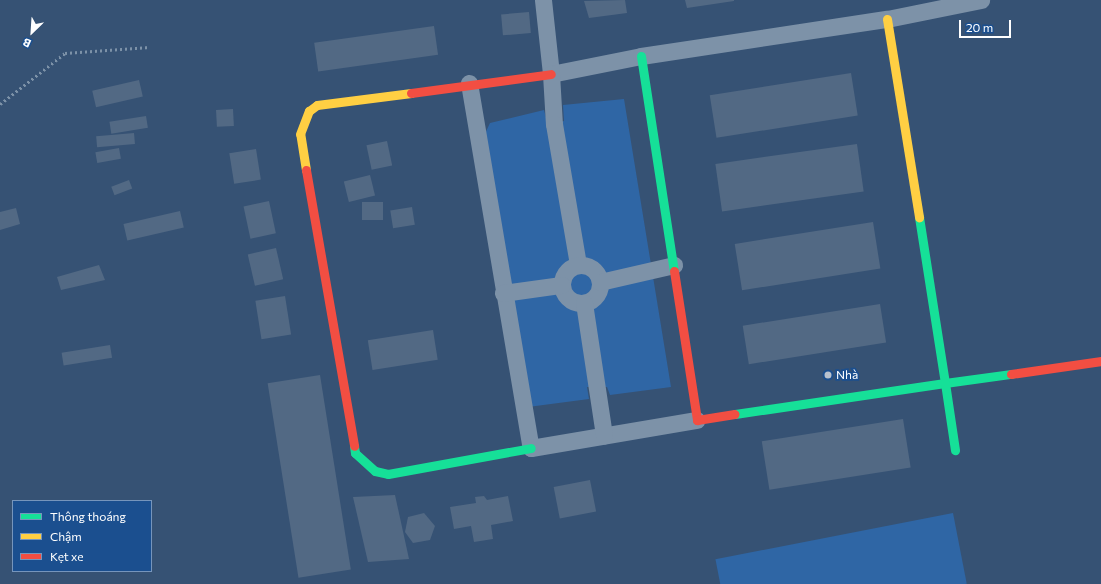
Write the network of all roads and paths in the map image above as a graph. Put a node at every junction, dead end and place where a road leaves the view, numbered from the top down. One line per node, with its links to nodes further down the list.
1 (543, 0): 6 (street)
2 (981, 0): 3 (street)
3 (887, 19): 5 (street); 16 (street)
4 (150, 47): 8 (path)
5 (641, 56): 6 (street); 10 (street)
6 (551, 74): 7 (street); 9 (street)
7 (469, 83): 13 (street); 19 (street)
8 (0, 104)
9 (578, 264): 11 (street); 12 (street)
10 (674, 265): 11 (street); 17 (street)
11 (600, 282): 14 (street)
12 (561, 286): 13 (street); 14 (street)
13 (503, 293): 19 (street)
14 (584, 303): 18 (street)
15 (1101, 361): 16 (street)
16 (944, 383): 17 (street); 20 (street)
17 (697, 420): 18 (street)
18 (604, 435): 19 (street)
19 (531, 448)
20 (955, 450)

